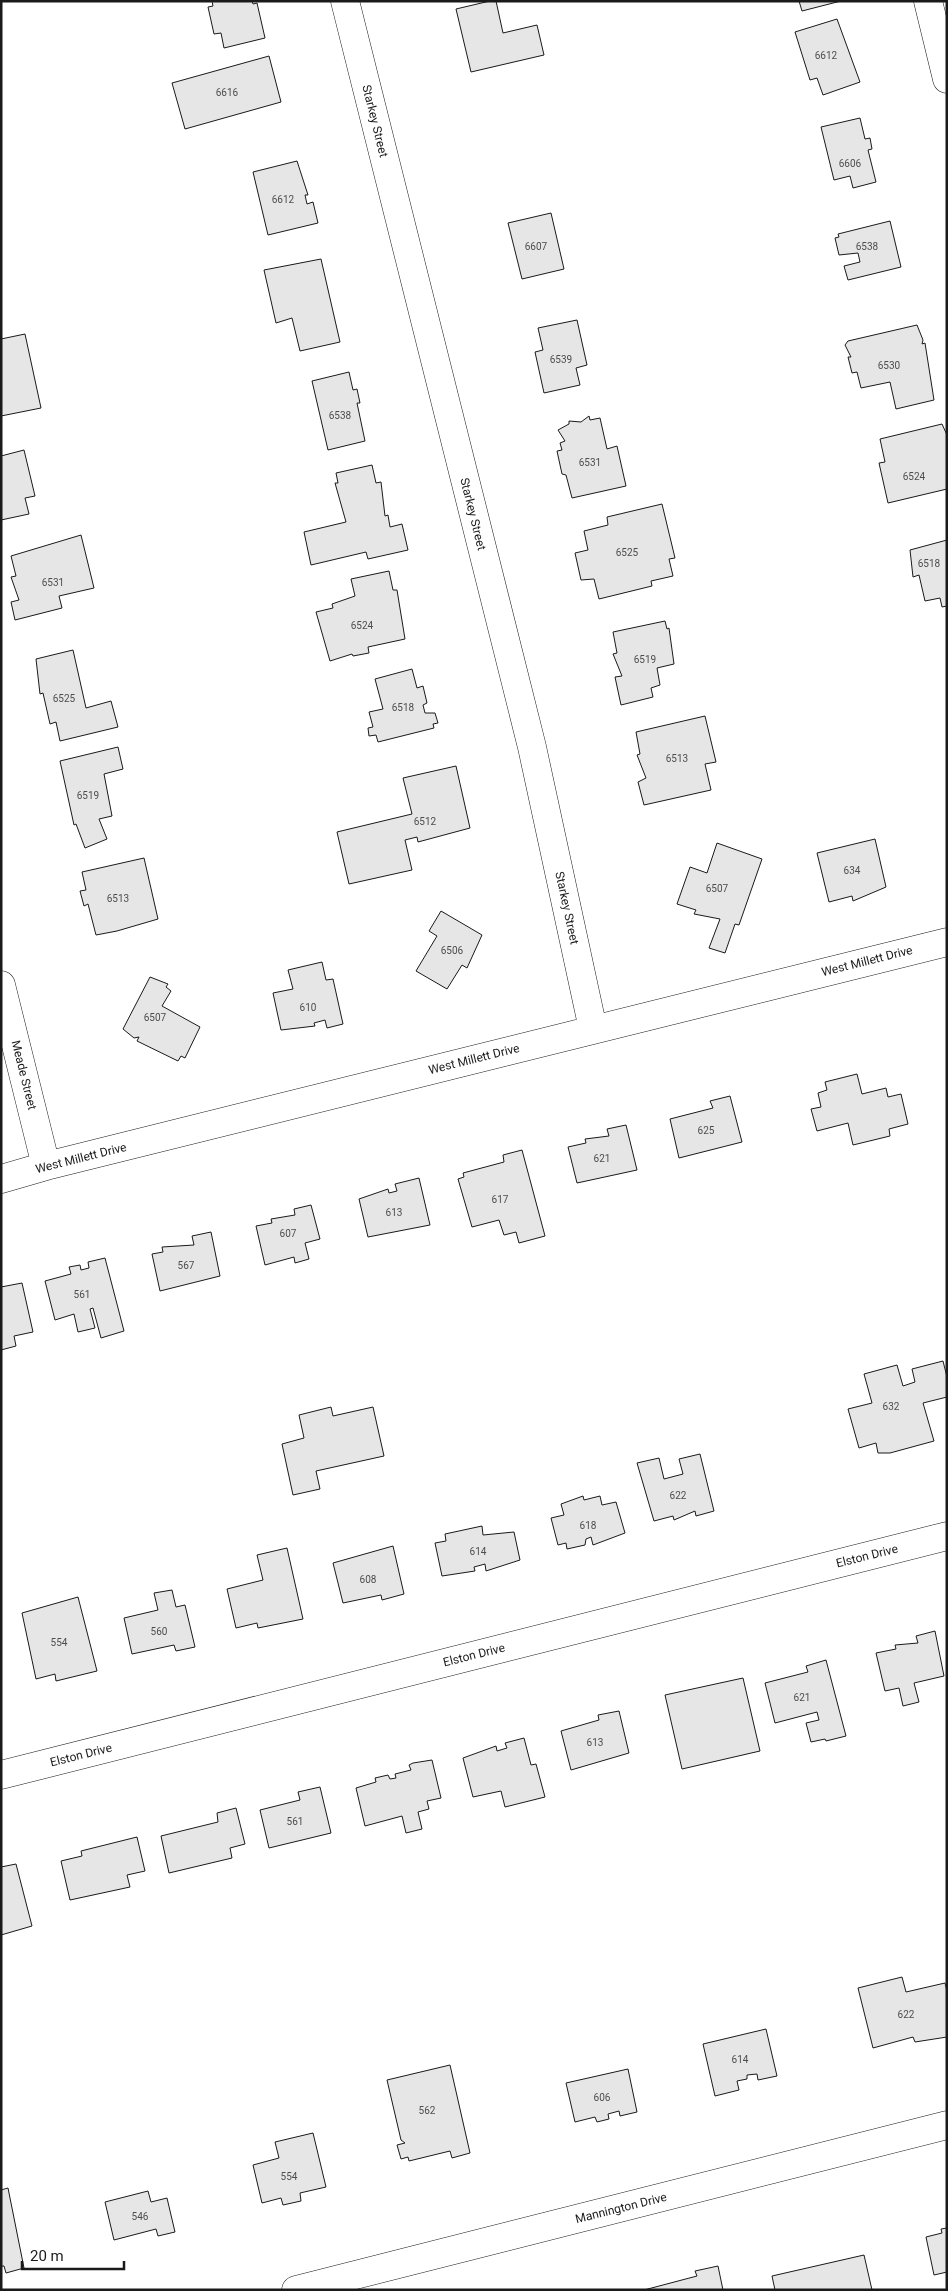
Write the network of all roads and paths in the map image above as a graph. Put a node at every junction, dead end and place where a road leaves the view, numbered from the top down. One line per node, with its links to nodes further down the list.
1 (345, 1): 6 (street, Starkey Street)
2 (928, 1): 3 (street)
3 (947, 79)
4 (947, 942): 6 (street, West Millett Drive)
5 (1, 985): 7 (street, Meade Street)
6 (593, 1029): 7 (street, West Millett Drive)
7 (46, 1166): 8 (street, West Millett Drive)
8 (1, 1179)
9 (947, 1536): 10 (street, Elston Drive)
10 (1, 1775)
11 (947, 2125): 12 (street, Mannington Drive)
12 (296, 2290)

